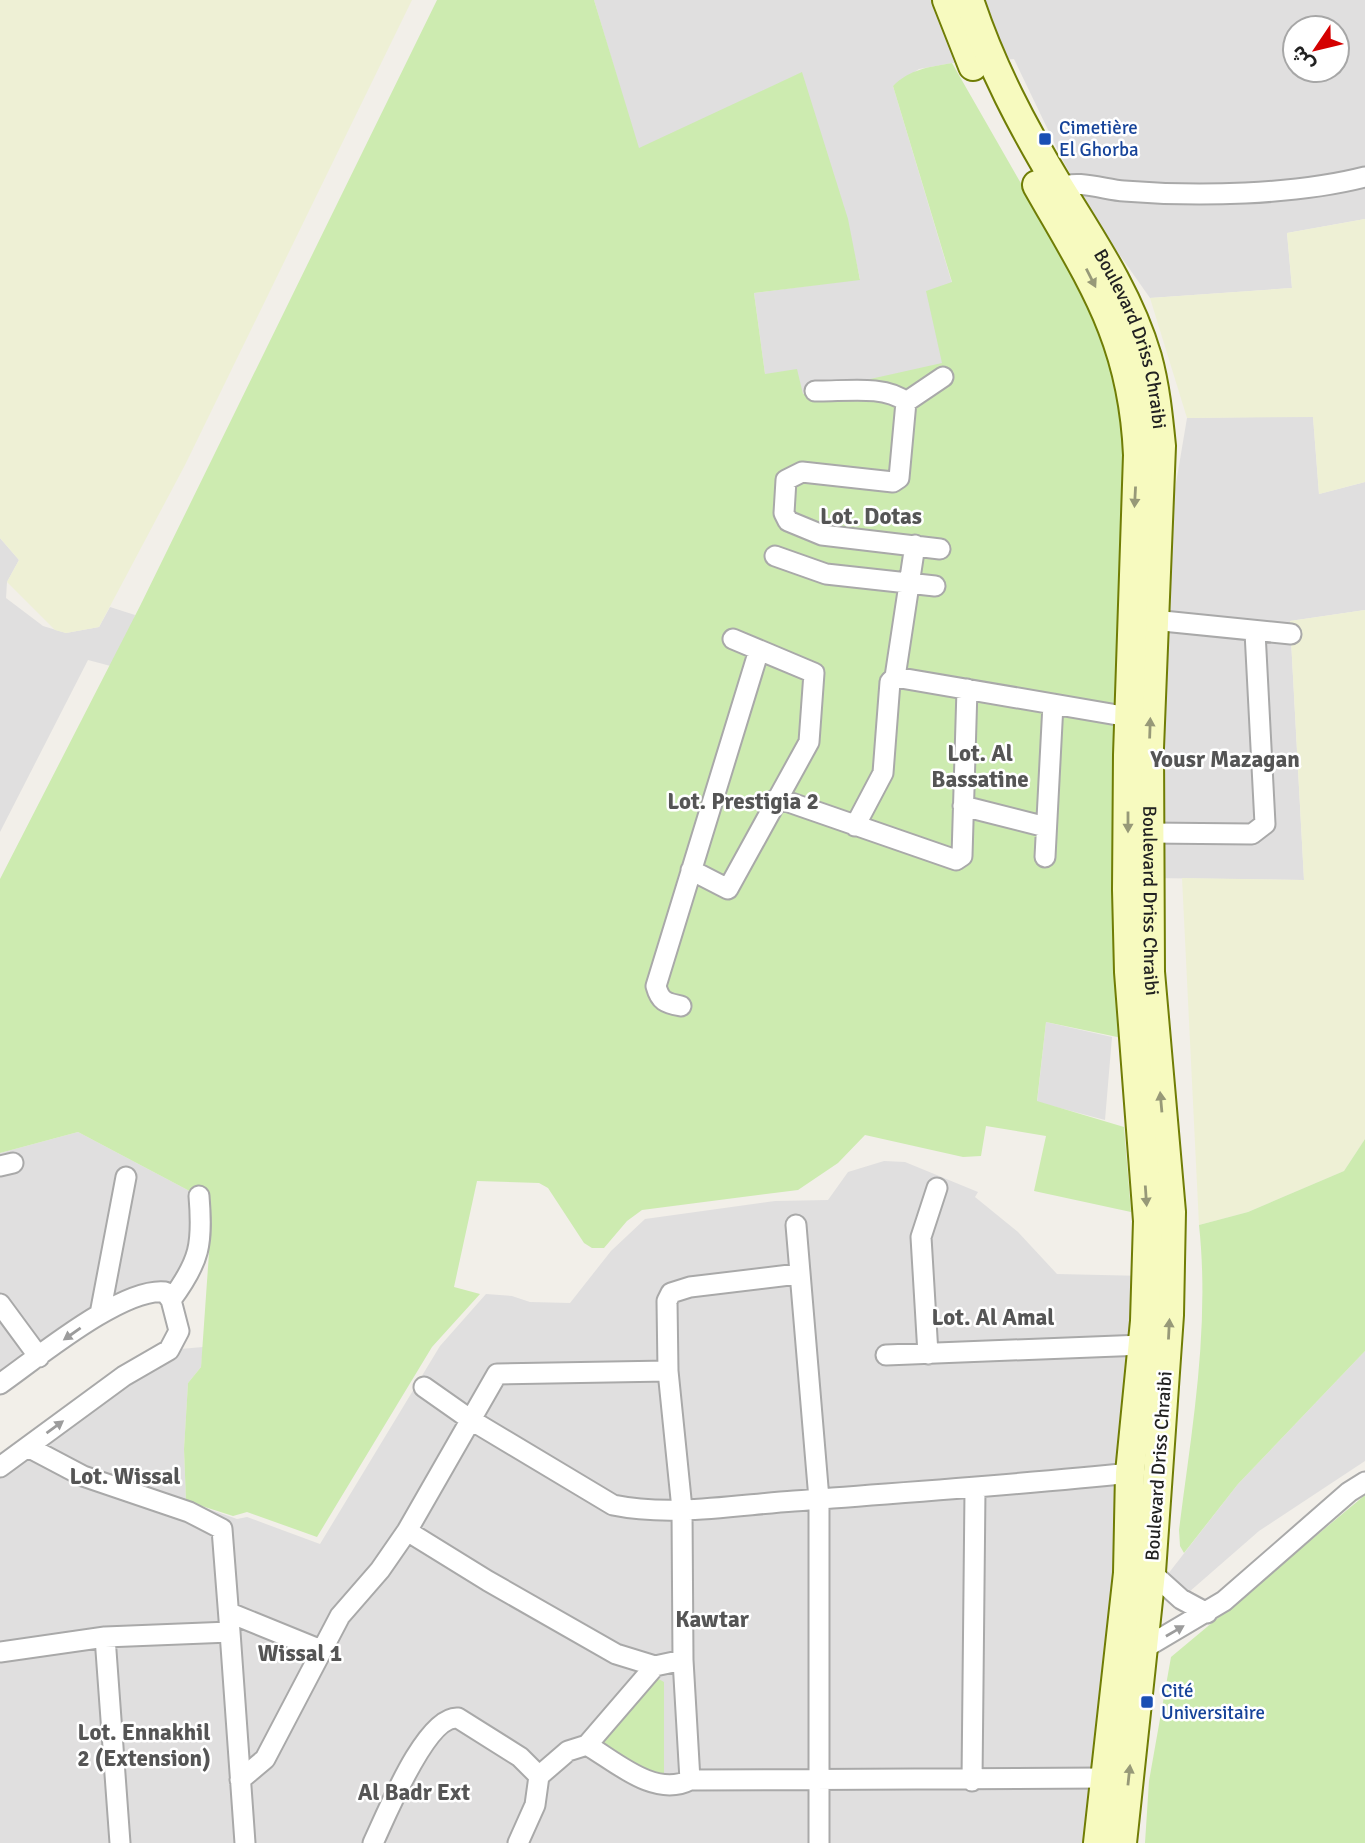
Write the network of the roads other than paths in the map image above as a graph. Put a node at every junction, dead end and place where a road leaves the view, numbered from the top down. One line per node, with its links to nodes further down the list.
1 (947, 0): 5 (main road, Boulevard Driss Chraibi)
2 (969, 0): 4 (main road, Boulevard Driss Chraibi)
3 (1365, 177): 4 (street)
4 (1060, 188): 5 (main road, Boulevard Driss Chraibi)
5 (1076, 231): 14 (main road, Boulevard Driss Chraibi); 22 (main road, Boulevard Driss Chraibi, one-way to 22)
6 (943, 377): 8 (street)
7 (815, 391): 8 (street)
8 (906, 402): 9 (street)
9 (915, 545): 10 (street); 12 (street)
10 (940, 549)
11 (775, 556): 12 (street)
12 (910, 583): 13 (street); 19 (street)
13 (935, 586)
14 (1153, 621): 15 (street); 27 (main road, Boulevard Driss Chraibi, one-way to 14)
15 (1255, 632): 16 (street); 27 (street)
16 (1291, 634)
17 (733, 639): 18 (street)
18 (759, 650): 23 (street); 29 (street)
19 (895, 677): 20 (street); 25 (street)
20 (967, 689): 21 (street); 24 (street)
21 (1053, 704): 22 (street); 26 (street)
22 (1129, 717): 30 (main road, Boulevard Driss Chraibi, one-way to 30)
23 (777, 798): 25 (street); 29 (street)
24 (963, 806): 25 (street); 26 (street)
25 (855, 826)
26 (1046, 827): 28 (street)
27 (1150, 833): 30 (main road, Boulevard Driss Chraibi)
28 (1045, 857)
29 (691, 870): 31 (street)
30 (1140, 972): 32 (main road, Boulevard Driss Chraibi)
31 (681, 1006)
32 (1143, 1021): 41 (main road, Boulevard Driss Chraibi, one-way to 41); 57 (main road, Boulevard Driss Chraibi, one-way to 32)
33 (126, 1177): 40 (street)
34 (937, 1188): 42 (street)
35 (199, 1196): 38 (street)
36 (796, 1225): 37 (street)
37 (798, 1274): 45 (street); 54 (street)
38 (171, 1300): 40 (street); 49 (street, one-way to 38)
39 (0, 1304): 44 (street)
40 (100, 1314): 44 (street, one-way to 44)
41 (1143, 1345): 42 (street); 51 (main road, Boulevard Driss Chraibi)
42 (928, 1354): 43 (street)
43 (886, 1356)
44 (39, 1357): 46 (street)
45 (668, 1371): 48 (street); 55 (street)
46 (0, 1384)
47 (425, 1387): 48 (street)
48 (471, 1420): 55 (street); 56 (street)
49 (28, 1447): 50 (street); 59 (street)
50 (0, 1467)
51 (1130, 1473): 53 (street); 69 (main road, Boulevard Driss Chraibi)
52 (1365, 1482): 58 (street)
53 (975, 1490): 54 (street); 72 (street)
54 (819, 1499): 55 (street); 68 (street)
55 (682, 1508): 64 (street)
56 (407, 1531): 62 (street); 65 (street)
57 (1151, 1572): 58 (street); 61 (main road, Boulevard Driss Chraibi)
58 (1207, 1613): 61 (street, one-way to 58)
59 (230, 1622): 60 (street); 62 (street); 70 (street)
60 (105, 1637): 63 (street); 73 (street)
61 (1143, 1649): 79 (main road, Boulevard Driss Chraibi, one-way to 61)
62 (321, 1650): 70 (street)
63 (0, 1652)
64 (683, 1660): 65 (street); 71 (street)
65 (655, 1666): 66 (street)
66 (587, 1745): 67 (street); 71 (street)
67 (539, 1776): 75 (street); 76 (street)
68 (821, 1778): 71 (street); 72 (street); 77 (street)
69 (1105, 1778): 72 (street); 78 (main road, Boulevard Driss Chraibi)
70 (240, 1780): 74 (street)
71 (690, 1780)
72 (972, 1781)
73 (120, 1843)
74 (245, 1843)
75 (373, 1843)
76 (518, 1843)
77 (819, 1843)
78 (1098, 1843)
79 (1122, 1843)

